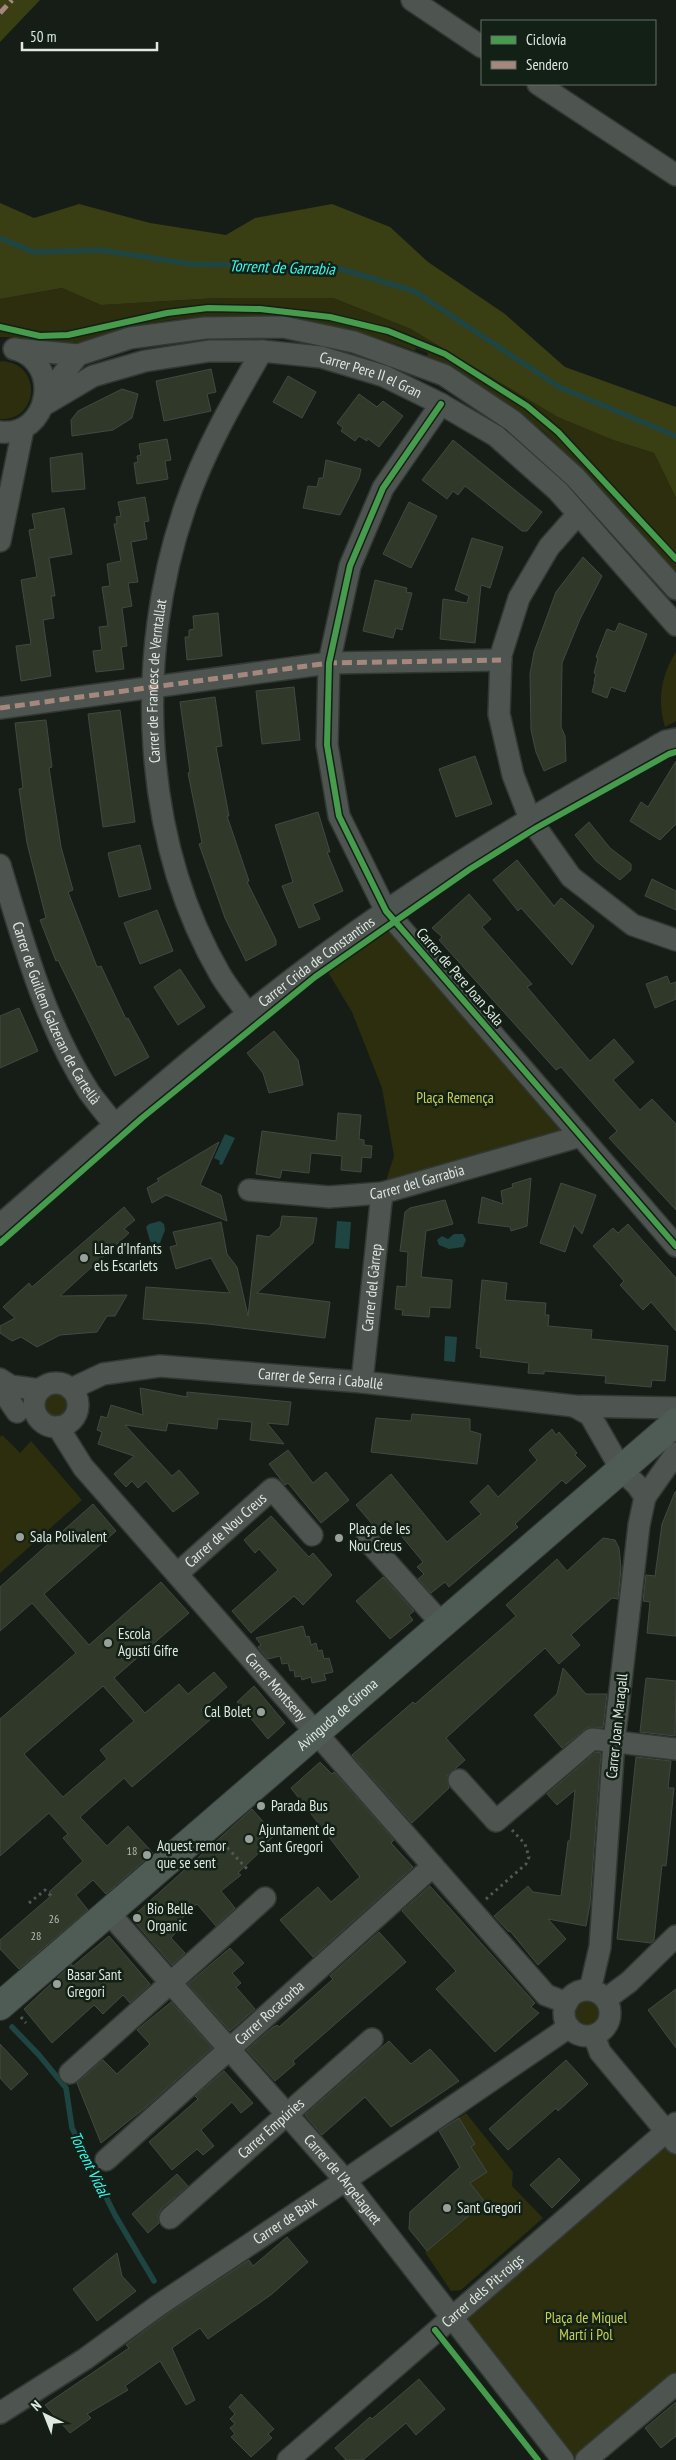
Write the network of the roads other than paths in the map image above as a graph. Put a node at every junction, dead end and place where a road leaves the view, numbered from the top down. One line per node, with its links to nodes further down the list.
1 (412, 0): 2 (street)
2 (481, 46)
3 (540, 85): 4 (street)
4 (676, 175)
5 (7, 348): 7 (street, Carrer Pere II el Gran); 8 (street)
6 (262, 351): 8 (street, Carrer Pere II el Gran); 9 (street, Carrer Pere II el Gran); 18 (street, Carrer de Francesc de Verntallat)
7 (78, 355): 8 (street); 14 (street, Carrer Pere II el Gran)
8 (45, 401): 10 (street)
9 (442, 404): 12 (street, Carrer Pere II el Gran); 17 (street, Carrer de Pere Joan Sala)
10 (23, 429): 11 (street); 13 (street)
11 (0, 432)
12 (578, 514): 15 (street, Carrer Pere II el Gran); 16 (street)
13 (0, 541)
14 (676, 589)
15 (676, 625)
16 (500, 660): 17 (street); 21 (street)
17 (329, 663): 18 (street); 23 (street, Carrer de Pere Joan Sala)
18 (152, 686): 19 (street); 25 (street, Carrer de Francesc de Verntallat)
19 (0, 708)
20 (673, 737): 21 (street, Carrer Crida de Constantins)
21 (530, 819): 23 (street, Carrer Crida de Constantins); 24 (street)
22 (0, 865): 26 (street, Carrer de Guillem Galzeran de Cartellà)
23 (386, 911): 25 (street, Carrer Crida de Constantins); 27 (street, Carrer de Pere Joan Sala)
24 (676, 940)
25 (247, 1013): 26 (street, Carrer Crida de Constantins)
26 (115, 1125): 30 (street, Carrer Crida de Constantins)
27 (581, 1136): 29 (street, Carrer del Garrabia); 31 (street, Carrer de Pere Joan Sala)
28 (249, 1190): 29 (street, Carrer del Garrabia)
29 (382, 1193): 33 (street, Carrer del Gàrrep)
30 (0, 1225)
31 (676, 1246)
32 (0, 1380): 36 (street); 36 (street)
33 (362, 1382): 34 (street, Carrer de Serra i Caballé); 35 (street, Carrer de Serra i Caballé)
34 (71, 1389): 36 (street); 39 (street)
35 (574, 1406): 37 (street, Carrer de Serra i Caballé); 41 (street)
36 (23, 1407): 39 (street)
37 (676, 1408)
38 (676, 1422): 41 (main road, Avinguda de Girona)
39 (58, 1427): 45 (street, Carrer Montseny)
40 (676, 1453): 42 (street)
41 (622, 1471): 42 (street); 46 (main road, Avinguda de Girona)
42 (645, 1497): 48 (street, Carrer Joan Maragall)
43 (312, 1535): 45 (street, Carrer de Nou Creus)
44 (367, 1540): 46 (street)
45 (178, 1573): 47 (street, Carrer Montseny)
46 (442, 1624): 47 (main road, Avinguda de Girona)
47 (315, 1733): 51 (street, Carrer Montseny); 53 (main road, Avinguda de Girona)
48 (614, 1742): 49 (street); 50 (street); 56 (street, Carrer Joan Maragall)
49 (676, 1749)
50 (459, 1780)
51 (433, 1866): 57 (street, Carrer Montseny); 62 (street, Carrer Rocacorba)
52 (265, 1898): 55 (street)
53 (108, 1912): 55 (street, Carrer de l'Argelaguet); 58 (main road, Avinguda de Girona)
54 (676, 1936): 56 (street)
55 (171, 1983): 62 (street, Carrer de l'Argelaguet); 63 (street)
56 (598, 1994): 57 (street); 60 (street)
57 (567, 2003): 59 (street)
58 (10, 2011)
59 (569, 2026): 60 (street); 67 (street, Carrer de Baix)
60 (594, 2035): 65 (street)
61 (372, 2039): 64 (street, Carrer Empúries)
62 (230, 2050): 64 (street, Carrer de l'Argelaguet); 66 (street, Carrer Rocacorba)
63 (70, 2073)
64 (286, 2114): 67 (street, Carrer de l'Argelaguet); 68 (street, Carrer Empúries)
65 (673, 2132): 69 (street, Carrer dels Pit-roigs)
66 (106, 2160)
67 (345, 2180): 69 (street, Carrer de l'Argelaguet); 71 (street, Carrer de Baix)
68 (170, 2218)
69 (451, 2317): 72 (street, Carrer dels Pit-roigs); 73 (street, Carrer de l'Argelaguet)
70 (676, 2384): 74 (street)
71 (0, 2413)
72 (296, 2457)
73 (563, 2460)
74 (586, 2460)

